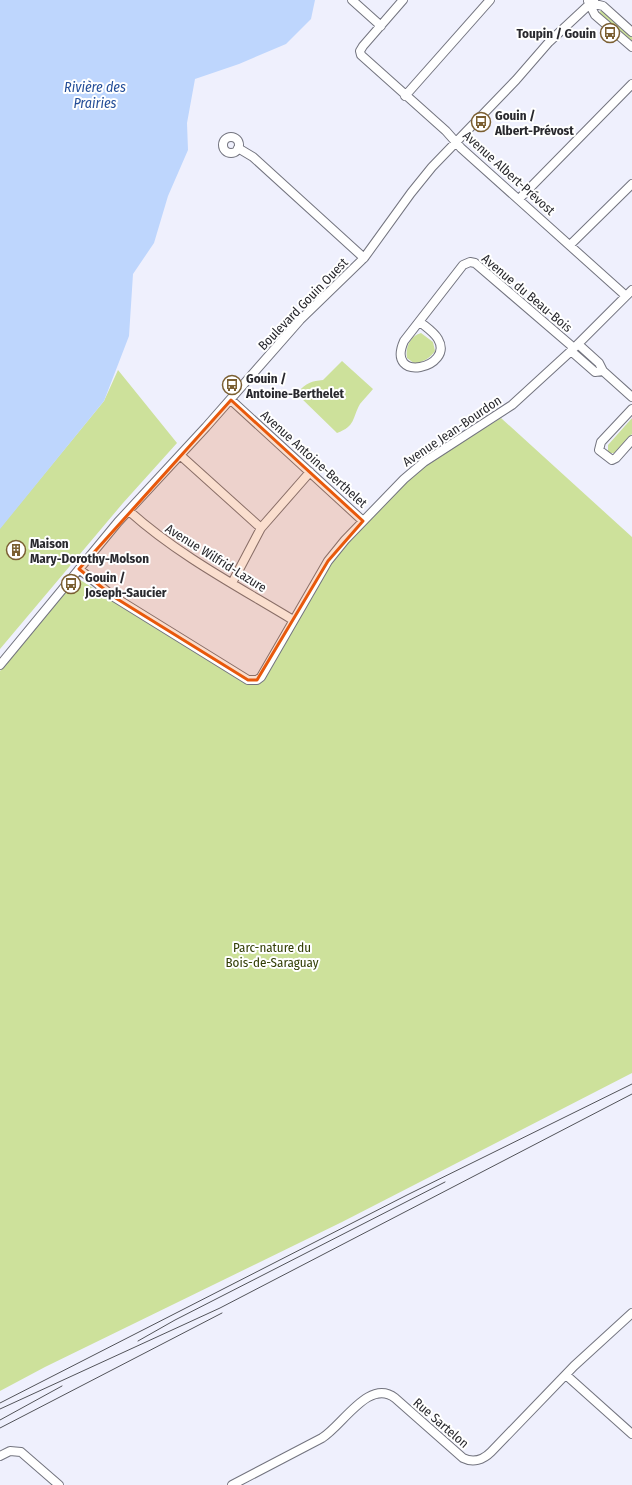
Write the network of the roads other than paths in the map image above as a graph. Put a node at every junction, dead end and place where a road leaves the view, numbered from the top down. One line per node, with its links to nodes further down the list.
1 (352, 0): 5 (street)
2 (403, 0): 5 (street)
3 (490, 0): 9 (street)
4 (591, 1): 6 (street); 7 (street); 10 (street, Boulevard Gouin Ouest)
5 (381, 26): 9 (street, Avenue Albert-Prévost)
6 (632, 32)
7 (632, 47)
8 (632, 84): 13 (street)
9 (405, 96): 10 (street, Avenue Albert-Prévost)
10 (455, 142): 13 (street, Avenue Albert-Prévost); 15 (street, Boulevard Gouin Ouest)
11 (238, 148): 15 (street)
12 (632, 184): 14 (street)
13 (519, 199): 14 (street, Avenue Albert-Prévost)
14 (570, 245): 17 (street, Avenue Albert-Prévost)
15 (364, 258): 21 (street, Boulevard Gouin Ouest)
16 (632, 290): 17 (street, Avenue Jean-Bourdon)
17 (626, 296): 19 (street, Avenue Jean-Bourdon)
18 (420, 322): 18 (street, Avenue du Beau-Bois); 19 (street, Avenue du Beau-Bois)
19 (575, 348): 20 (street, Avenue du Beau-Bois); 27 (street, Avenue Jean-Bourdon)
20 (632, 397)
21 (231, 400): 24 (street, Boulevard Gouin Ouest); 25 (street, Avenue Antoine-Berthelet)
22 (632, 409): 23 (street)
23 (632, 440)
24 (180, 455): 26 (street, Boulevard Gouin Ouest); 28 (street)
25 (310, 472): 27 (street, Avenue Antoine-Berthelet); 28 (street)
26 (129, 511): 29 (street, Boulevard Gouin Ouest); 30 (street, Avenue Wilfrid-Lazure)
27 (363, 521): 31 (street, Avenue Jean-Bourdon)
28 (261, 528): 30 (street)
29 (79, 569): 31 (street, Avenue Jean-Bourdon); 32 (street, Boulevard Gouin Ouest)
30 (232, 583): 31 (street, Avenue Wilfrid-Lazure)
31 (293, 620)
32 (0, 665)
33 (632, 1313): 34 (street, Rue Sartelon)
34 (566, 1375): 35 (street); 38 (street, Rue Sartelon)
35 (632, 1434)
36 (0, 1456): 37 (street)
37 (59, 1485)
38 (232, 1485)

